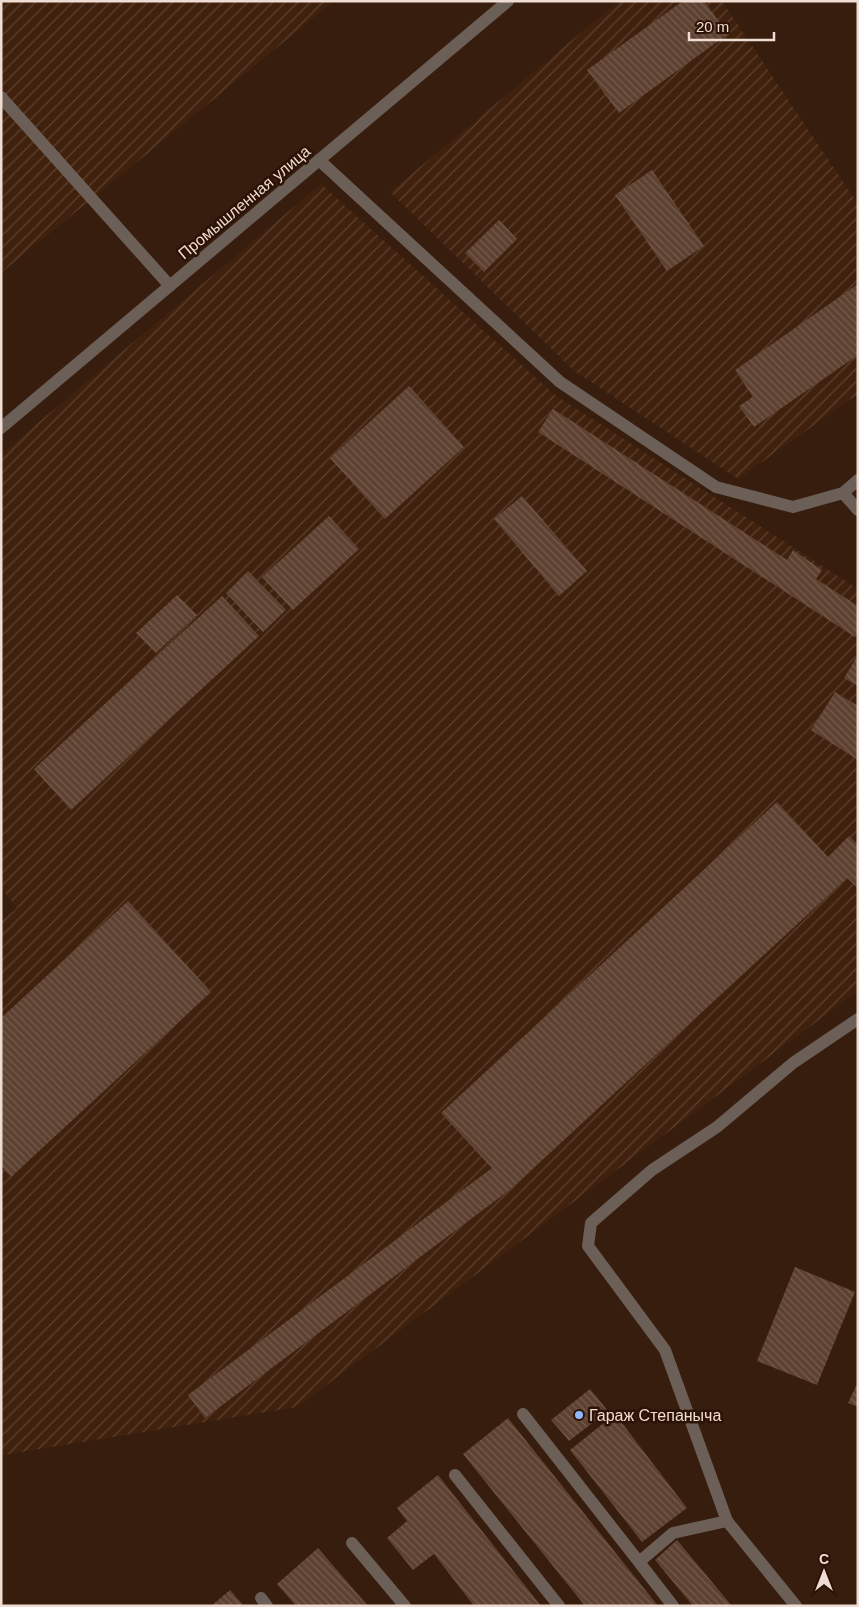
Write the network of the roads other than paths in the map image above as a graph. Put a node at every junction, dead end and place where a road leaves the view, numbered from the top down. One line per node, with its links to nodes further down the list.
1 (508, 1): 3 (street, Промышленная улица)
2 (1, 97): 4 (street)
3 (319, 160): 4 (street, Промышленная улица); 7 (street)
4 (170, 286): 5 (street, Промышленная улица)
5 (1, 428)
6 (858, 480): 7 (street)
7 (843, 493): 8 (street)
8 (858, 510)
9 (858, 1019): 12 (street)
10 (523, 1414): 14 (street)
11 (455, 1475): 16 (street)
12 (727, 1521): 14 (street); 18 (street)
13 (352, 1543): 15 (street)
14 (639, 1562): 17 (street)
15 (405, 1606)
16 (559, 1606)
17 (673, 1606)
18 (796, 1606)

